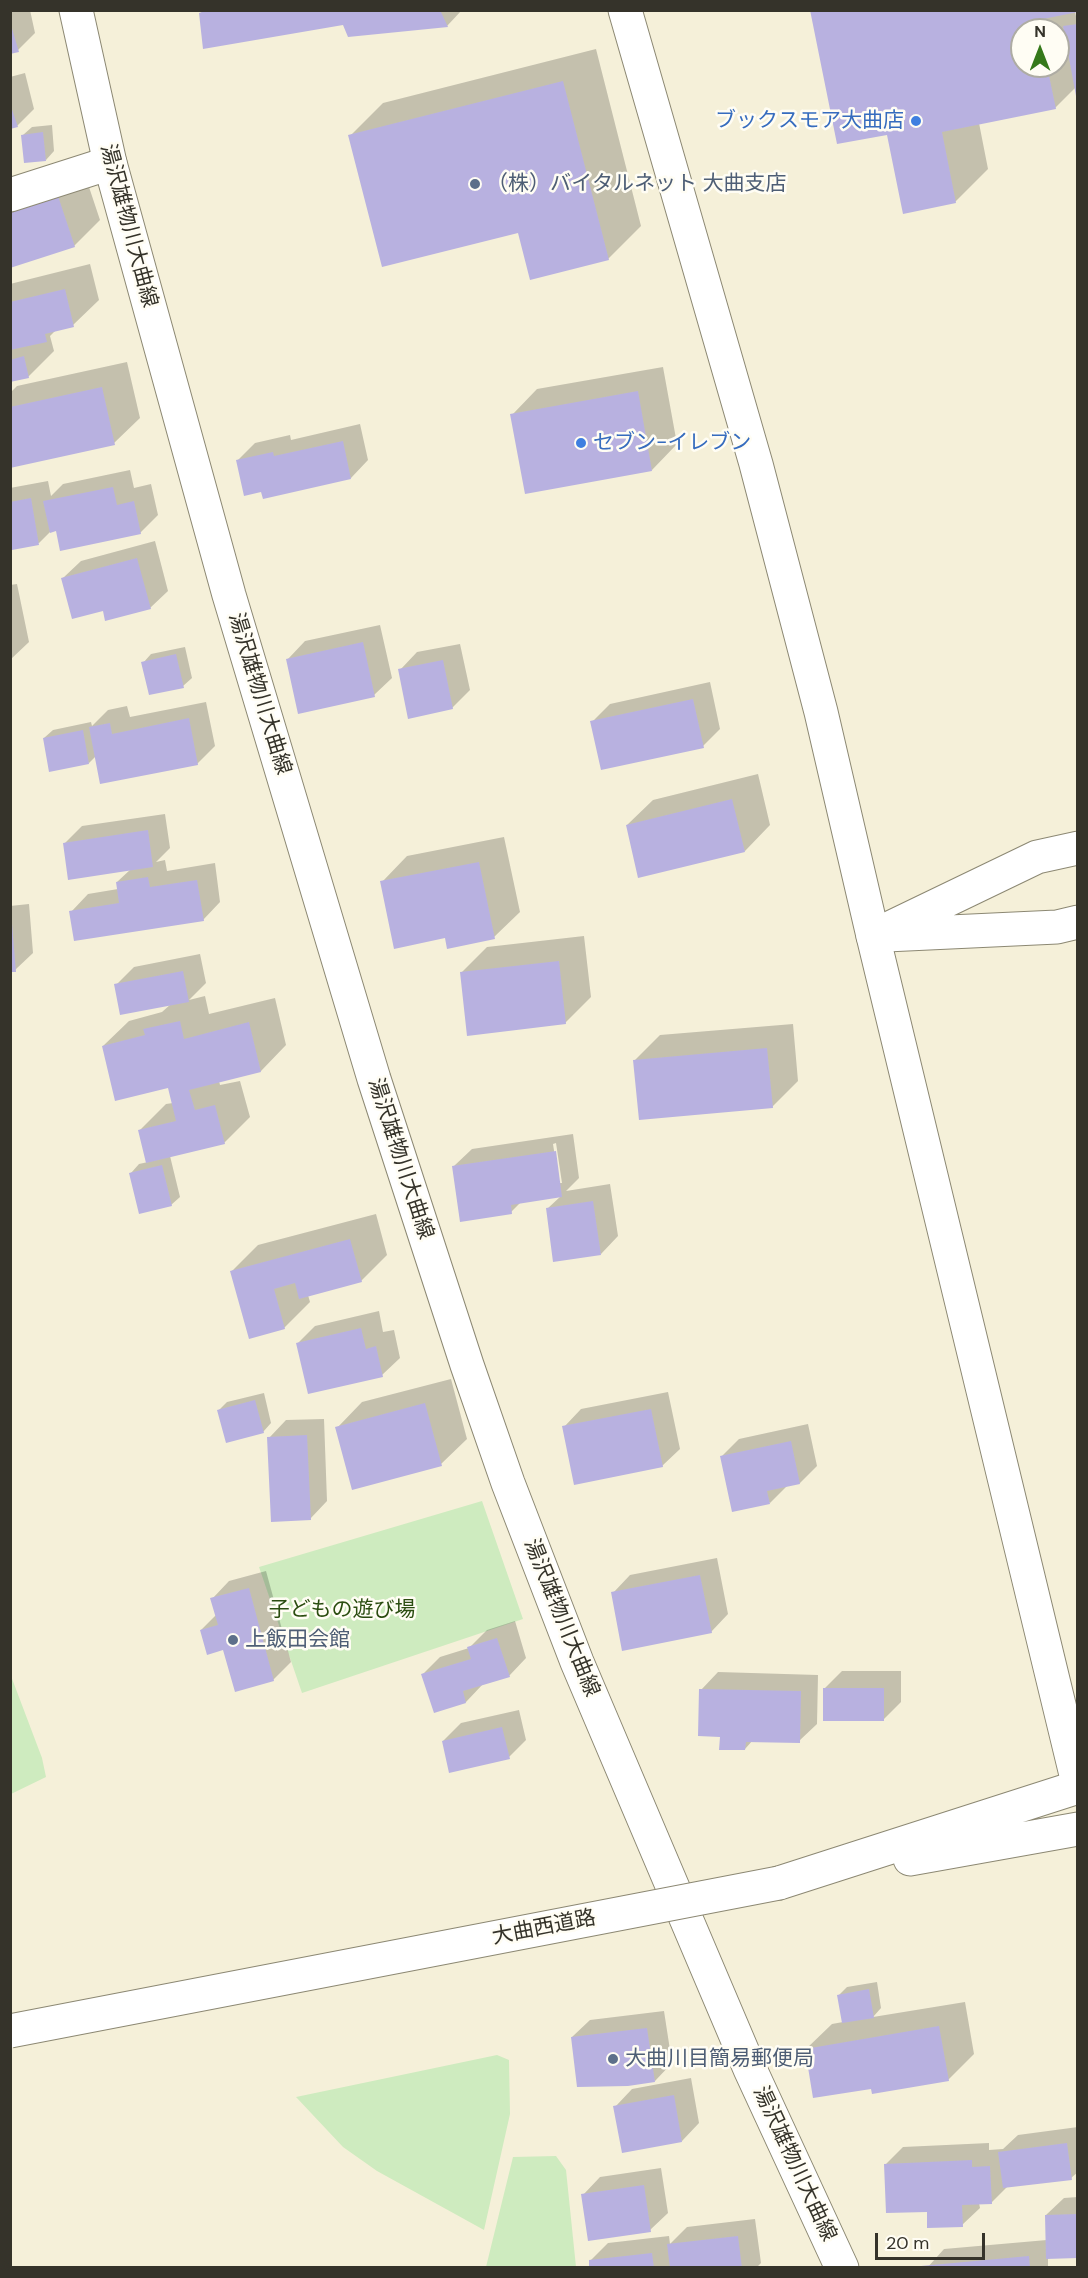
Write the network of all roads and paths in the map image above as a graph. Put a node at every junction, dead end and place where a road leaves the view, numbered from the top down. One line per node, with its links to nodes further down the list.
1 (76, 10): 3 (main road, 湯沢雄物川大曲線)
2 (625, 10): 7 (main road)
3 (110, 163): 4 (main road); 12 (main road, 湯沢雄物川大曲線)
4 (10, 195)
5 (1077, 848): 7 (main road)
6 (1077, 922): 7 (main road)
7 (873, 936): 8 (main road)
8 (1077, 1785): 10 (main road)
9 (1077, 1829): 10 (main road, 大曲西道路)
10 (779, 1883): 11 (main road, 大曲西道路, bridge)
11 (10, 2031)
12 (842, 2268)

